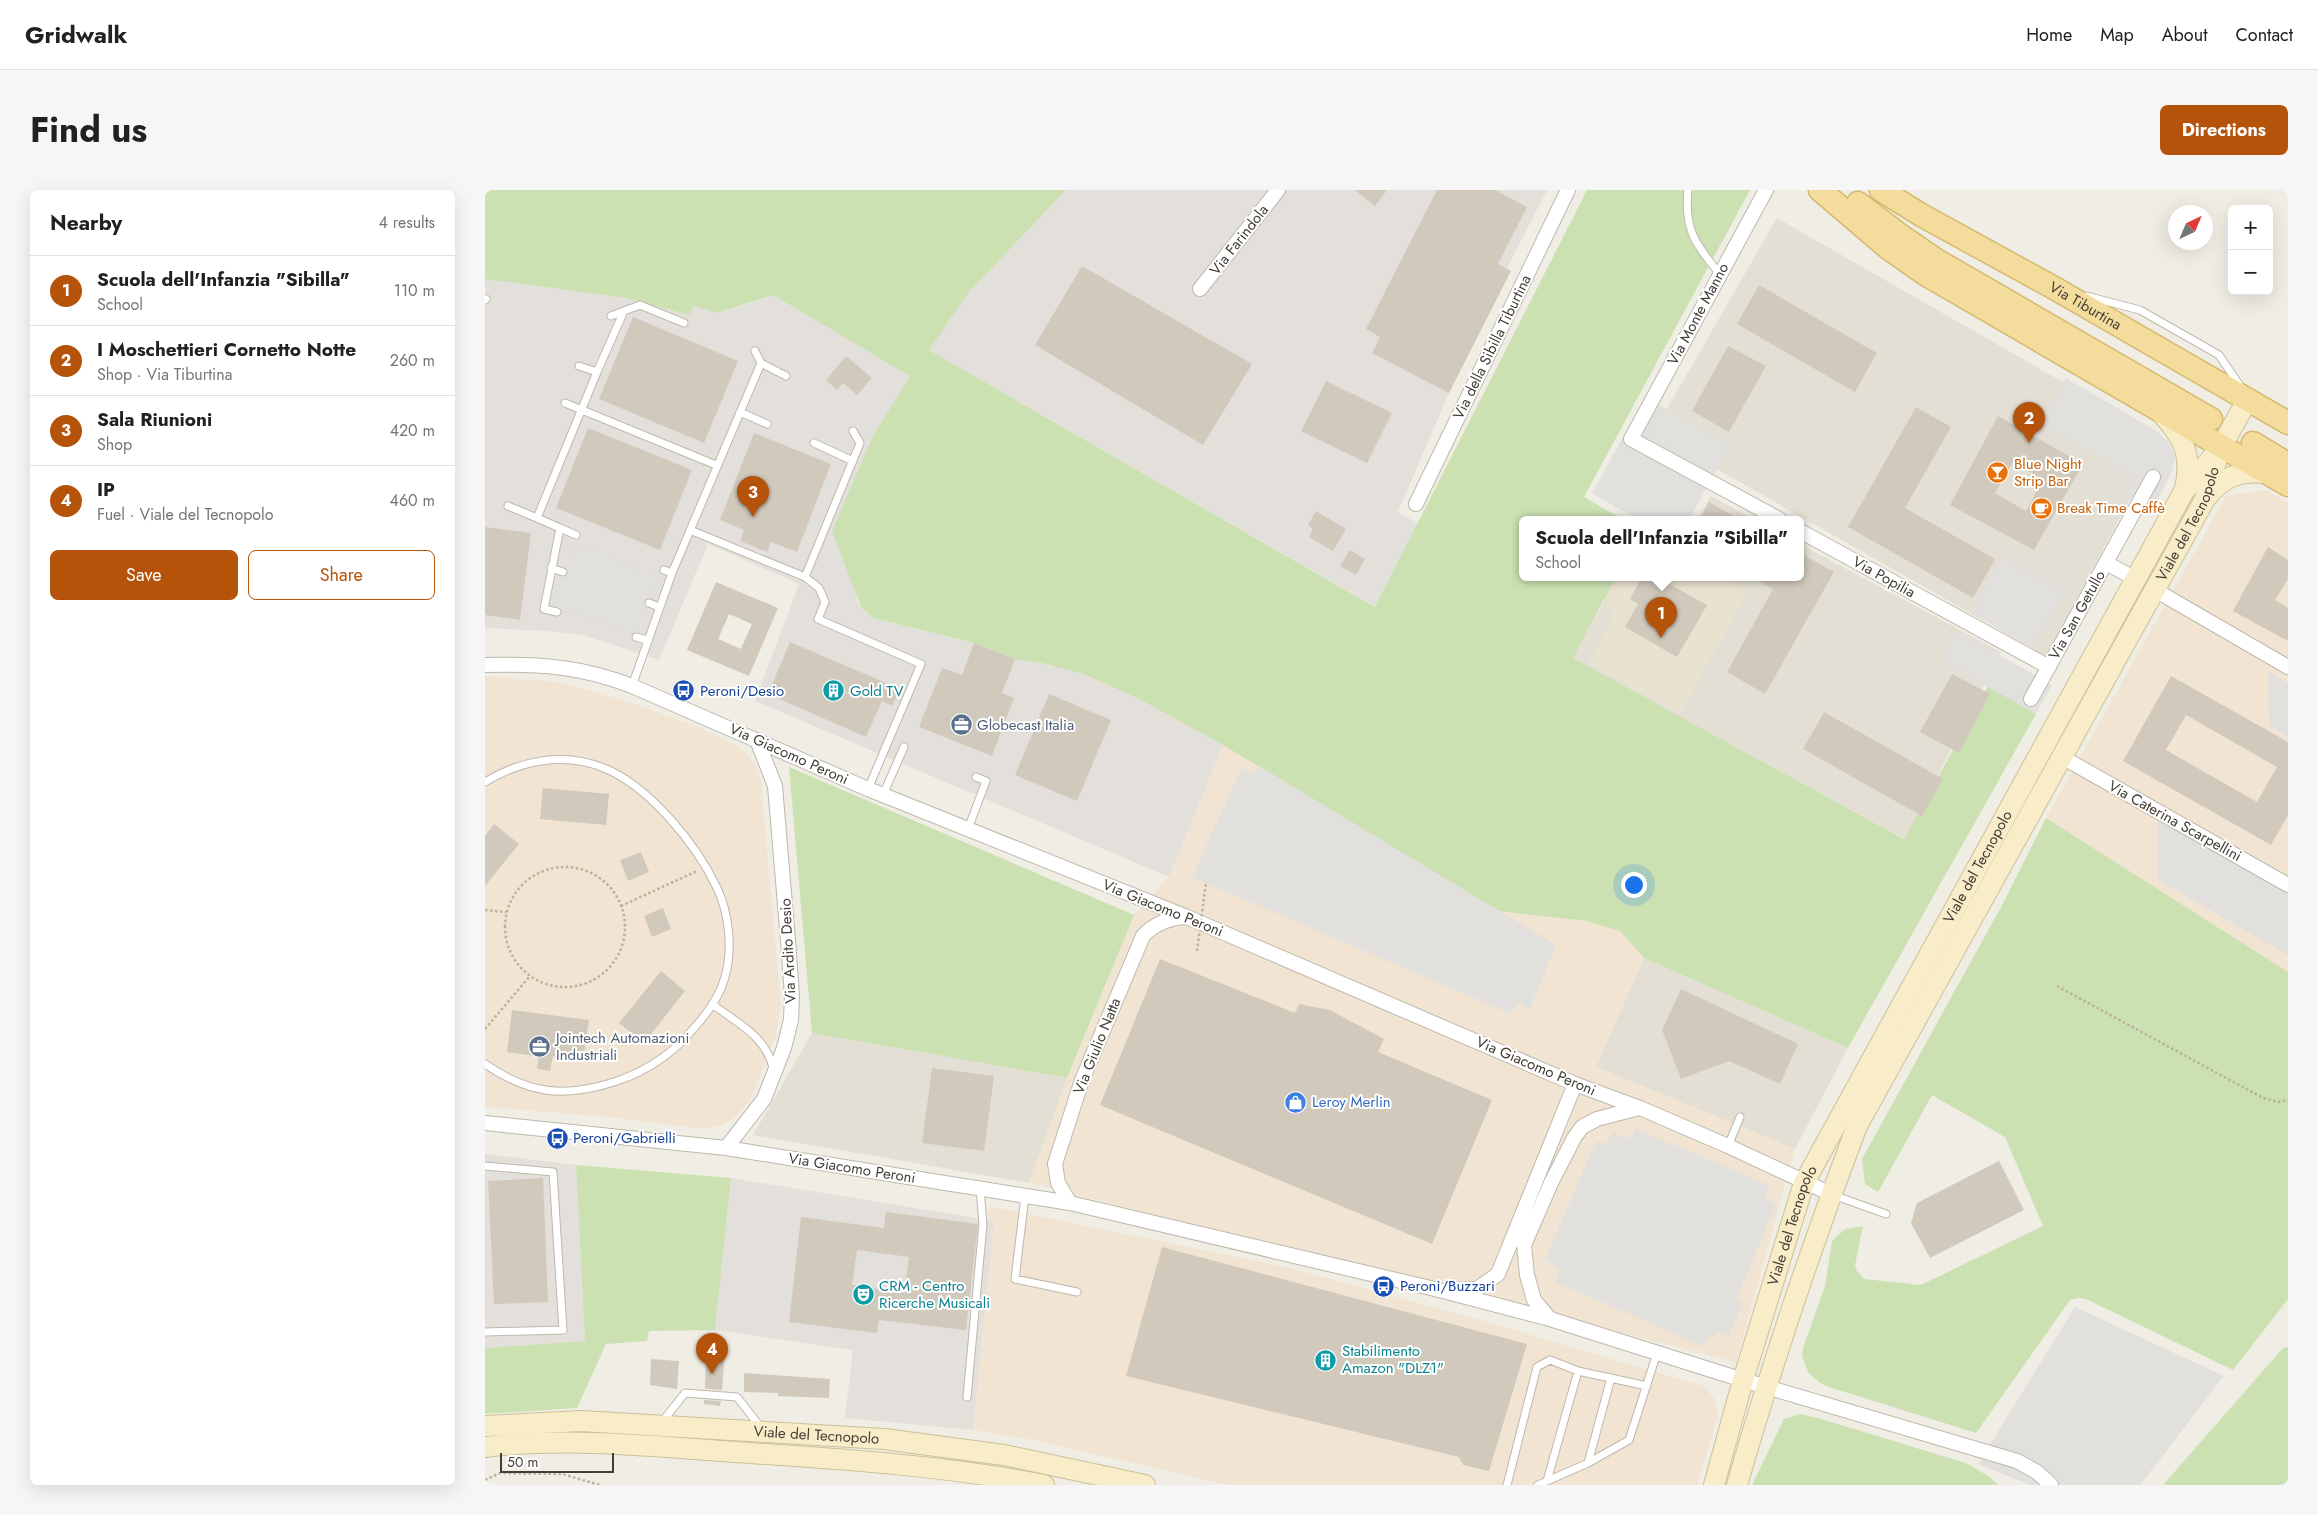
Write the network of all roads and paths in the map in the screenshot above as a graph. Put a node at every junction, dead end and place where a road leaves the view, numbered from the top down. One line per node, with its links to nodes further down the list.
1 (1279, 190): 9 (street, Via Farindola)
2 (1568, 190): 38 (street, Via della Sibilla Tiburtina)
3 (1688, 190): 8 (lane)
4 (1766, 190): 8 (street, Via Monte Manno)
5 (1820, 190): 22 (main road)
6 (1841, 190): 23 (main road)
7 (1881, 190): 18 (main road, Via Tiburtina)
8 (1719, 273): 40 (street, Via Monte Manno)
9 (1200, 289)
10 (625, 311): 11 (lane); 12 (lane); 16 (lane)
11 (611, 316)
12 (684, 323)
13 (755, 351): 14 (lane)
14 (761, 363): 17 (lane); 21 (lane)
15 (579, 366): 16 (lane)
16 (597, 372): 20 (lane)
17 (787, 376)
18 (2249, 399): 24 (main road, Via Tiburtina); 29 (main road)
19 (565, 403): 20 (lane)
20 (582, 410): 32 (lane); 41 (lane)
21 (740, 412): 25 (lane); 32 (lane)
22 (2163, 415): 29 (main road); 36 (main road)
23 (2211, 419)
24 (2288, 422)
25 (767, 424)
26 (853, 431): 30 (lane)
27 (814, 443): 30 (lane)
28 (2253, 443): 31 (main road)
29 (2221, 447): 33 (main road); 36 (main road, Viale del Tecnopolo); 37 (main road, Viale del Tecnopolo)
30 (853, 461): 51 (lane)
31 (2288, 464)
32 (716, 465): 43 (lane)
33 (2269, 474): 35 (main road); 37 (main road)
34 (2153, 478): 46 (street, Via San Getullo)
35 (2288, 485)
36 (2185, 491): 52 (main road, Viale del Tecnopolo)
37 (2204, 501): 53 (main road, Viale del Tecnopolo)
38 (1416, 504)
39 (508, 506): 41 (lane)
40 (1774, 516)
41 (537, 518): 42 (lane)
42 (560, 528): 45 (lane); 47 (lane)
43 (690, 530): 50 (lane); 51 (lane)
44 (1804, 533): 57 (street, Via Popilia)
45 (576, 534)
46 (2106, 563): 52 (street, Via San Getullo); 61 (street, Via San Getullo)
47 (551, 568): 49 (lane); 56 (lane)
48 (664, 570): 50 (lane)
49 (563, 572)
50 (672, 573): 55 (lane)
51 (805, 577): 70 (lane)
52 (2135, 579): 95 (main road, Viale del Tecnopolo)
53 (2155, 590): 62 (street); 67 (main road, Viale del Tecnopolo)
54 (649, 603): 55 (lane)
55 (659, 607): 59 (lane)
56 (557, 612)
57 (1969, 623): 61 (street, Via San Getullo)
58 (637, 637): 59 (lane)
59 (647, 640): 63 (lane)
60 (485, 664): 63 (street, Via Giacomo Peroni)
61 (2049, 667): 64 (street, Via San Getullo)
62 (2288, 667)
63 (632, 686): 65 (street, Via Giacomo Peroni)
64 (2031, 699)
65 (757, 740): 70 (street, Via Giacomo Peroni); 86 (street, Via Ardito Desio)
66 (904, 746): 71 (lane)
67 (2062, 757): 75 (street, Via Caterina Scarpellini); 97 (main road, Viale del Tecnopolo)
68 (976, 777): 72 (lane)
69 (485, 782): 73 (lane)
70 (868, 789): 71 (street, Via Giacomo Peroni)
71 (883, 795): 72 (street, Via Giacomo Peroni)
72 (968, 829): 79 (street, Via Giacomo Peroni)
73 (706, 867): 76 (path); 83 (lane)
74 (1206, 884): 80 (path, bridge)
75 (2288, 885)
76 (621, 906): 78 (path); 81 (path)
77 (485, 910): 78 (path)
78 (507, 912): 81 (path)
79 (1187, 917): 87 (street, Via Giacomo Peroni); 99 (street, Via Giulio Natta)
80 (1197, 951)
81 (530, 976): 84 (path)
82 (2057, 986): 88 (path)
83 (712, 1004): 85 (lane); 86 (lane)
84 (485, 1029)
85 (485, 1064)
86 (775, 1074): 93 (street, Via Ardito Desio)
87 (1575, 1084): 89 (street, Via Giacomo Peroni); 101 (street)
88 (2288, 1100)
89 (1640, 1108): 92 (street, Via Giacomo Peroni); 103 (street)
90 (1739, 1117): 92 (lane)
91 (485, 1123): 93 (street, Via Giacomo Peroni)
92 (1728, 1146): 95 (street, Via Giacomo Peroni)
93 (726, 1148): 96 (street, Via Giacomo Peroni)
94 (485, 1166): 104 (lane)
95 (1804, 1183): 97 (street, Via Giacomo Peroni); 108 (main road, Viale del Tecnopolo)
96 (981, 1189): 98 (street, Via Giacomo Peroni); 111 (lane)
97 (1831, 1194): 100 (lane); 110 (main road, Viale del Tecnopolo)
98 (1025, 1196): 99 (street, Via Giacomo Peroni); 102 (lane)
99 (1070, 1203): 101 (street, Via Giacomo Peroni)
100 (1886, 1214)
101 (1443, 1291): 103 (street, Via Giacomo Peroni)
102 (1077, 1292)
103 (1550, 1319): 105 (street, Via Giacomo Peroni)
104 (485, 1332)
105 (1657, 1353): 108 (street, Via Giacomo Peroni); 109 (lane)
106 (1579, 1371): 107 (lane); 118 (lane); 122 (lane)
107 (1611, 1378): 109 (lane); 116 (lane)
108 (1743, 1380): 110 (street, Via Giacomo Peroni); 124 (main road, Viale del Tecnopolo)
109 (1647, 1386): 116 (lane)
110 (1766, 1387): 125 (main road, Viale del Tecnopolo); 126 (street, Via Giacomo Peroni)
111 (967, 1398)
112 (485, 1426): 113 (main road, Viale del Tecnopolo)
113 (658, 1427): 114 (main road, Viale del Tecnopolo); 114 (lane)
114 (765, 1433): 121 (main road, Viale del Tecnopolo)
115 (485, 1446): 120 (main road, Viale del Tecnopolo)
116 (1588, 1463): 118 (lane)
117 (485, 1480): 119 (path)
118 (1547, 1481): 123 (lane)
119 (600, 1485)
120 (1044, 1485)
121 (1145, 1485)
122 (1507, 1485)
123 (1538, 1485)
124 (1714, 1485)
125 (1737, 1485)
126 (2051, 1485)

